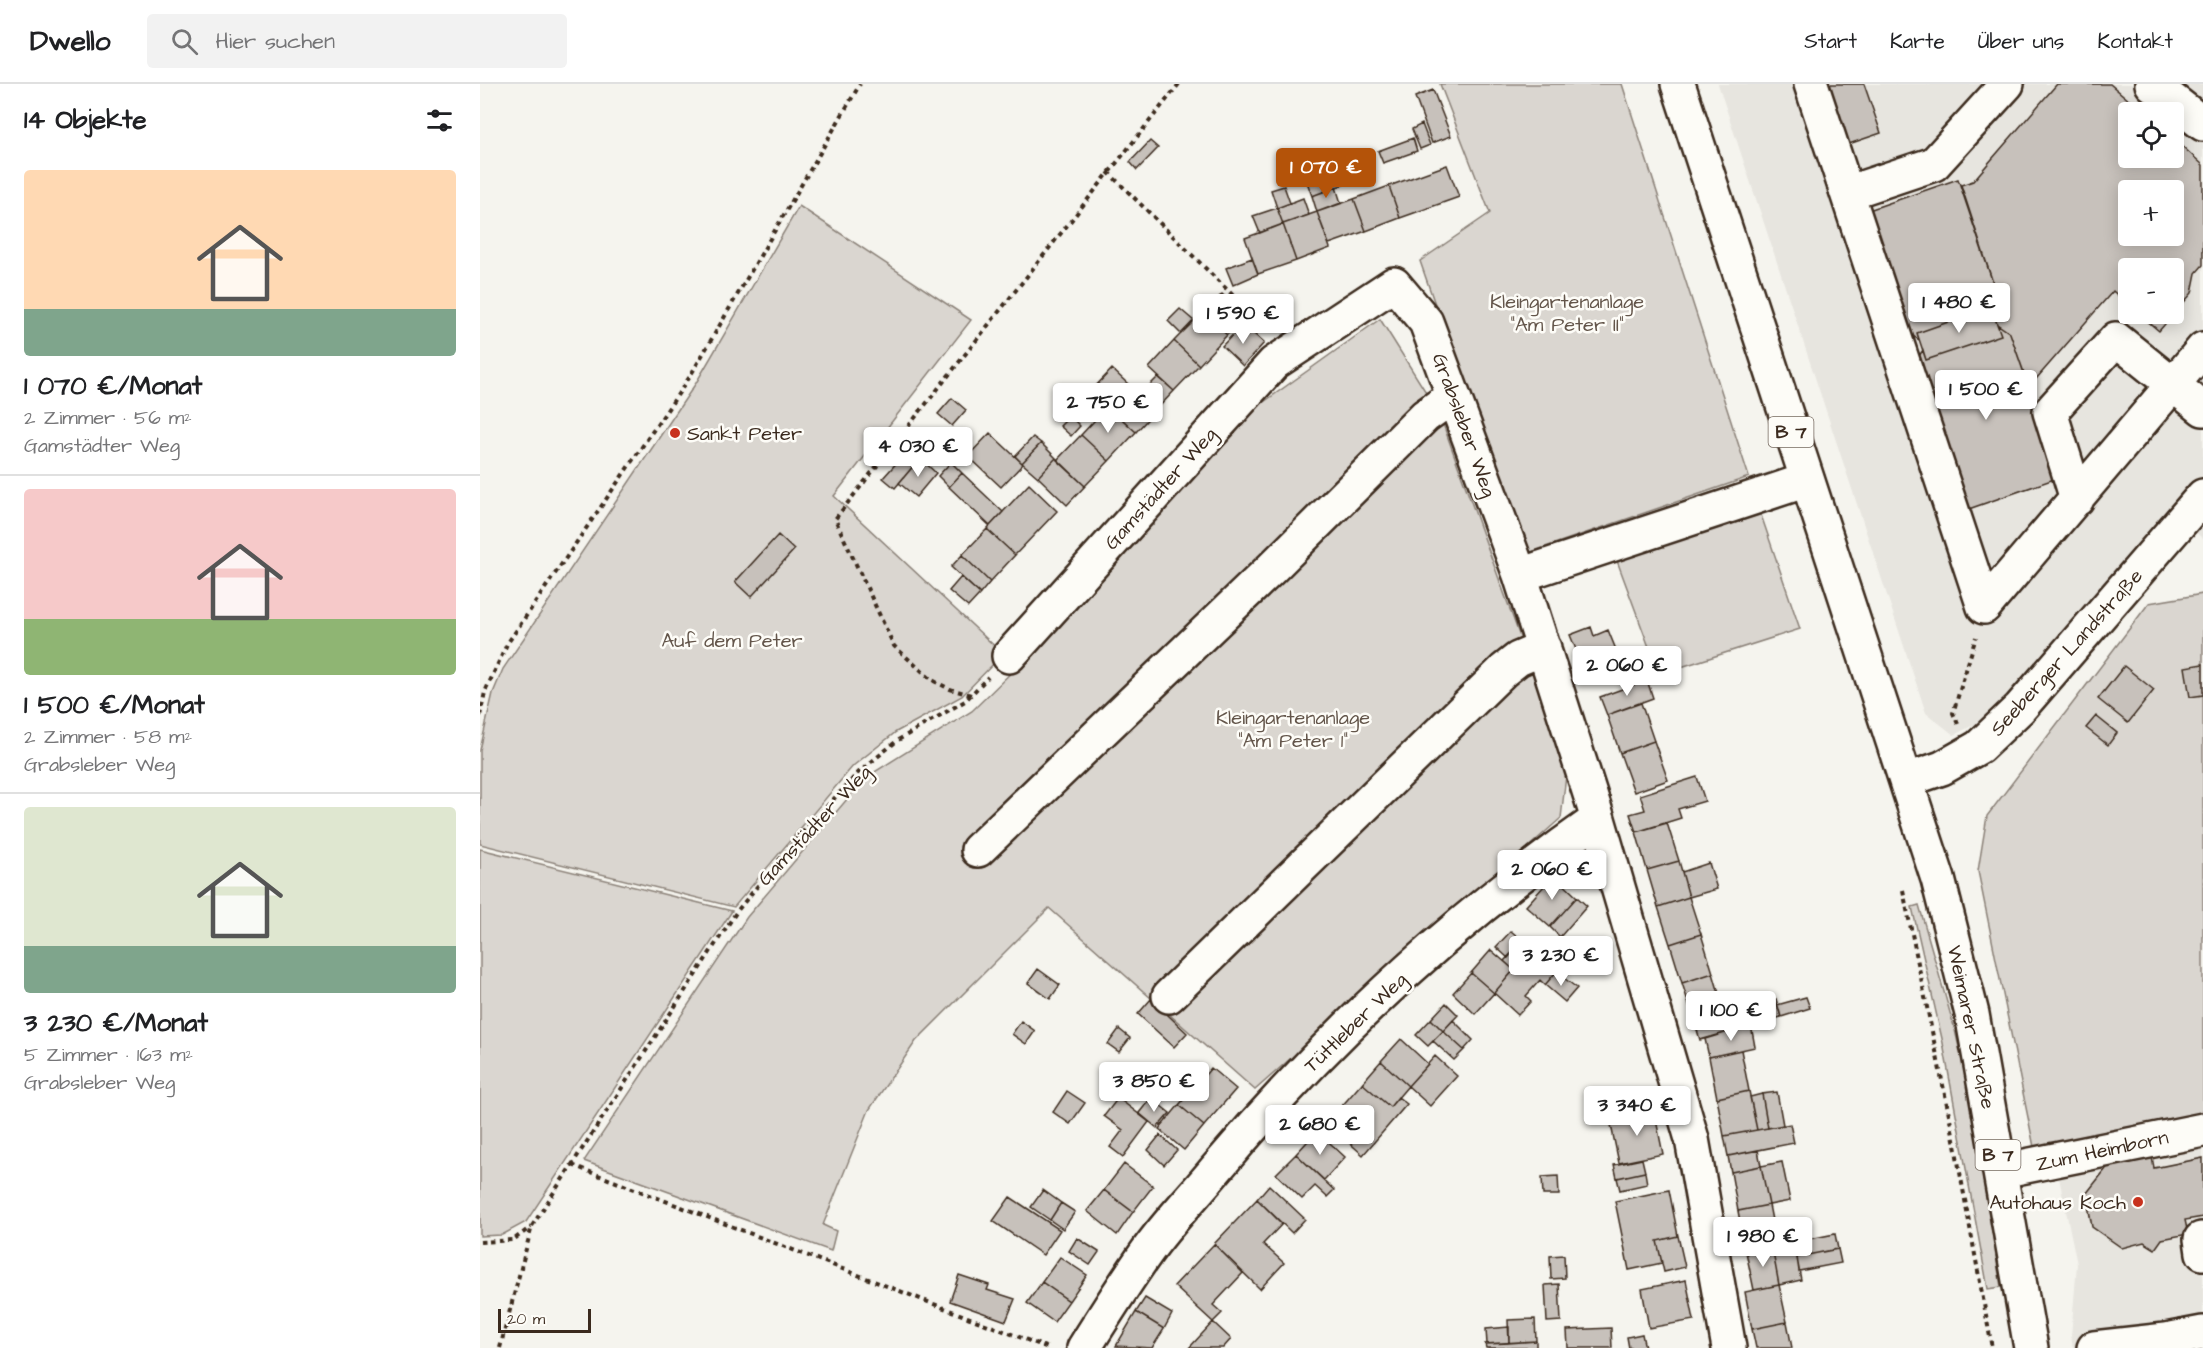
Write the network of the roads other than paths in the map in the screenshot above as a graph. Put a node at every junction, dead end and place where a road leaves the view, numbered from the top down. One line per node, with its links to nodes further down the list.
1 (1678, 84): 12 (street, B 7)
2 (1811, 84): 6 (street)
3 (2007, 84): 6 (street)
4 (2152, 84): 5 (street)
5 (2203, 124)
6 (1847, 193): 14 (street)
7 (1394, 284): 10 (street, Grabsleber Weg); 17 (street, Gamstädter Weg)
8 (2203, 350): 9 (street)
9 (2174, 386): 11 (street); 14 (street); 14 (street)
10 (1454, 396): 15 (street, Grabsleber Weg); 20 (street)
11 (2203, 409)
12 (1807, 480): 15 (street); 18 (street, B 7)
13 (2203, 496): 18 (street, Seeberger Landstraße)
14 (2077, 499)
15 (1520, 575): 16 (street, Grabsleber Weg)
16 (1544, 648): 19 (street, Grabsleber Weg); 21 (street)
17 (1009, 656)
18 (1907, 780): 23 (street, Weimarer Straße / B 7)
19 (1598, 819): 27 (street, Tüttleber Weg); 28 (street, Grabsleber Weg)
20 (978, 850)
21 (1169, 996)
22 (2203, 1130): 23 (street, Zum Heimborn)
23 (2001, 1171): 29 (street, Weimarer Straße / B 7)
24 (2203, 1333): 25 (street)
25 (2167, 1344): 26 (street)
26 (2128, 1346): 30 (street)
27 (1084, 1348)
28 (1729, 1348)
29 (2031, 1348)
30 (2094, 1348)

